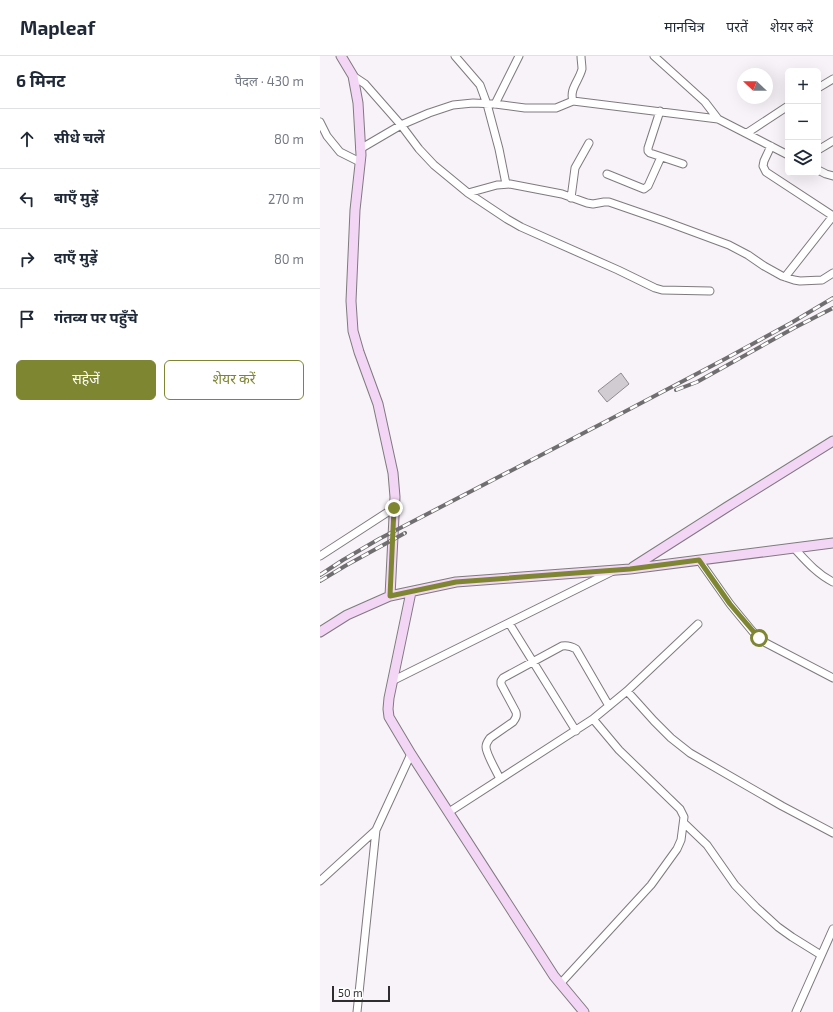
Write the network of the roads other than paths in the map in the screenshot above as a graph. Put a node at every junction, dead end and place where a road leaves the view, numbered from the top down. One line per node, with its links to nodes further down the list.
1 (341, 56): 6 (street)
2 (456, 56): 10 (street)
3 (519, 56): 11 (street)
4 (581, 56): 9 (street)
5 (654, 56): 14 (street)
6 (353, 76): 16 (street); 23 (street)
7 (833, 79): 8 (street)
8 (821, 86)
9 (573, 101): 11 (street); 13 (street)
10 (486, 104): 11 (street); 16 (street); 31 (street)
11 (495, 104)
12 (785, 108): 17 (street)
13 (660, 111): 14 (street); 25 (street)
14 (718, 119): 17 (street)
15 (320, 122): 18 (street)
16 (401, 125): 23 (street); 32 (street)
17 (747, 133): 21 (street)
18 (323, 138): 26 (street)
19 (833, 141): 22 (street)
20 (589, 143): 33 (street)
21 (771, 146): 24 (street); 34 (street)
22 (821, 148)
23 (360, 149): 26 (street)
24 (785, 153)
25 (661, 157): 27 (street); 29 (street)
26 (360, 162): 39 (street)
27 (683, 164)
28 (821, 172): 30 (street)
29 (607, 174)
30 (833, 176)
31 (506, 184): 32 (street); 33 (street)
32 (468, 193): 37 (street)
33 (570, 198): 36 (street)
34 (833, 216): 36 (street)
35 (833, 273): 36 (street)
36 (785, 277)
37 (710, 291)
38 (833, 441): 44 (street)
39 (394, 508): 42 (street); 48 (street)
40 (833, 543): 41 (street)
41 (794, 548): 43 (street); 46 (street)
42 (320, 556)
43 (699, 560): 44 (street); 53 (street)
44 (630, 569): 45 (street)
45 (615, 570): 47 (street); 49 (street)
46 (833, 582)
47 (411, 592): 48 (street); 54 (street)
48 (390, 596): 51 (street)
49 (509, 623): 52 (street); 54 (street)
50 (698, 624): 55 (street)
51 (320, 632)
52 (534, 662): 56 (street); 58 (street); 60 (street)
53 (833, 678)
54 (394, 680): 59 (street)
55 (628, 691): 56 (street); 64 (street)
56 (609, 706): 57 (street)
57 (593, 719): 58 (street); 62 (street)
58 (576, 731): 60 (street)
59 (411, 754): 61 (street); 63 (street)
60 (500, 779): 61 (street)
61 (449, 812): 68 (street)
62 (684, 823): 67 (street); 68 (street)
63 (376, 830): 65 (street); 69 (street)
64 (833, 833)
65 (320, 881)
66 (833, 929): 67 (street)
67 (821, 955): 71 (street)
68 (560, 984): 70 (street)
69 (357, 1012)
70 (584, 1012)
71 (796, 1012)

